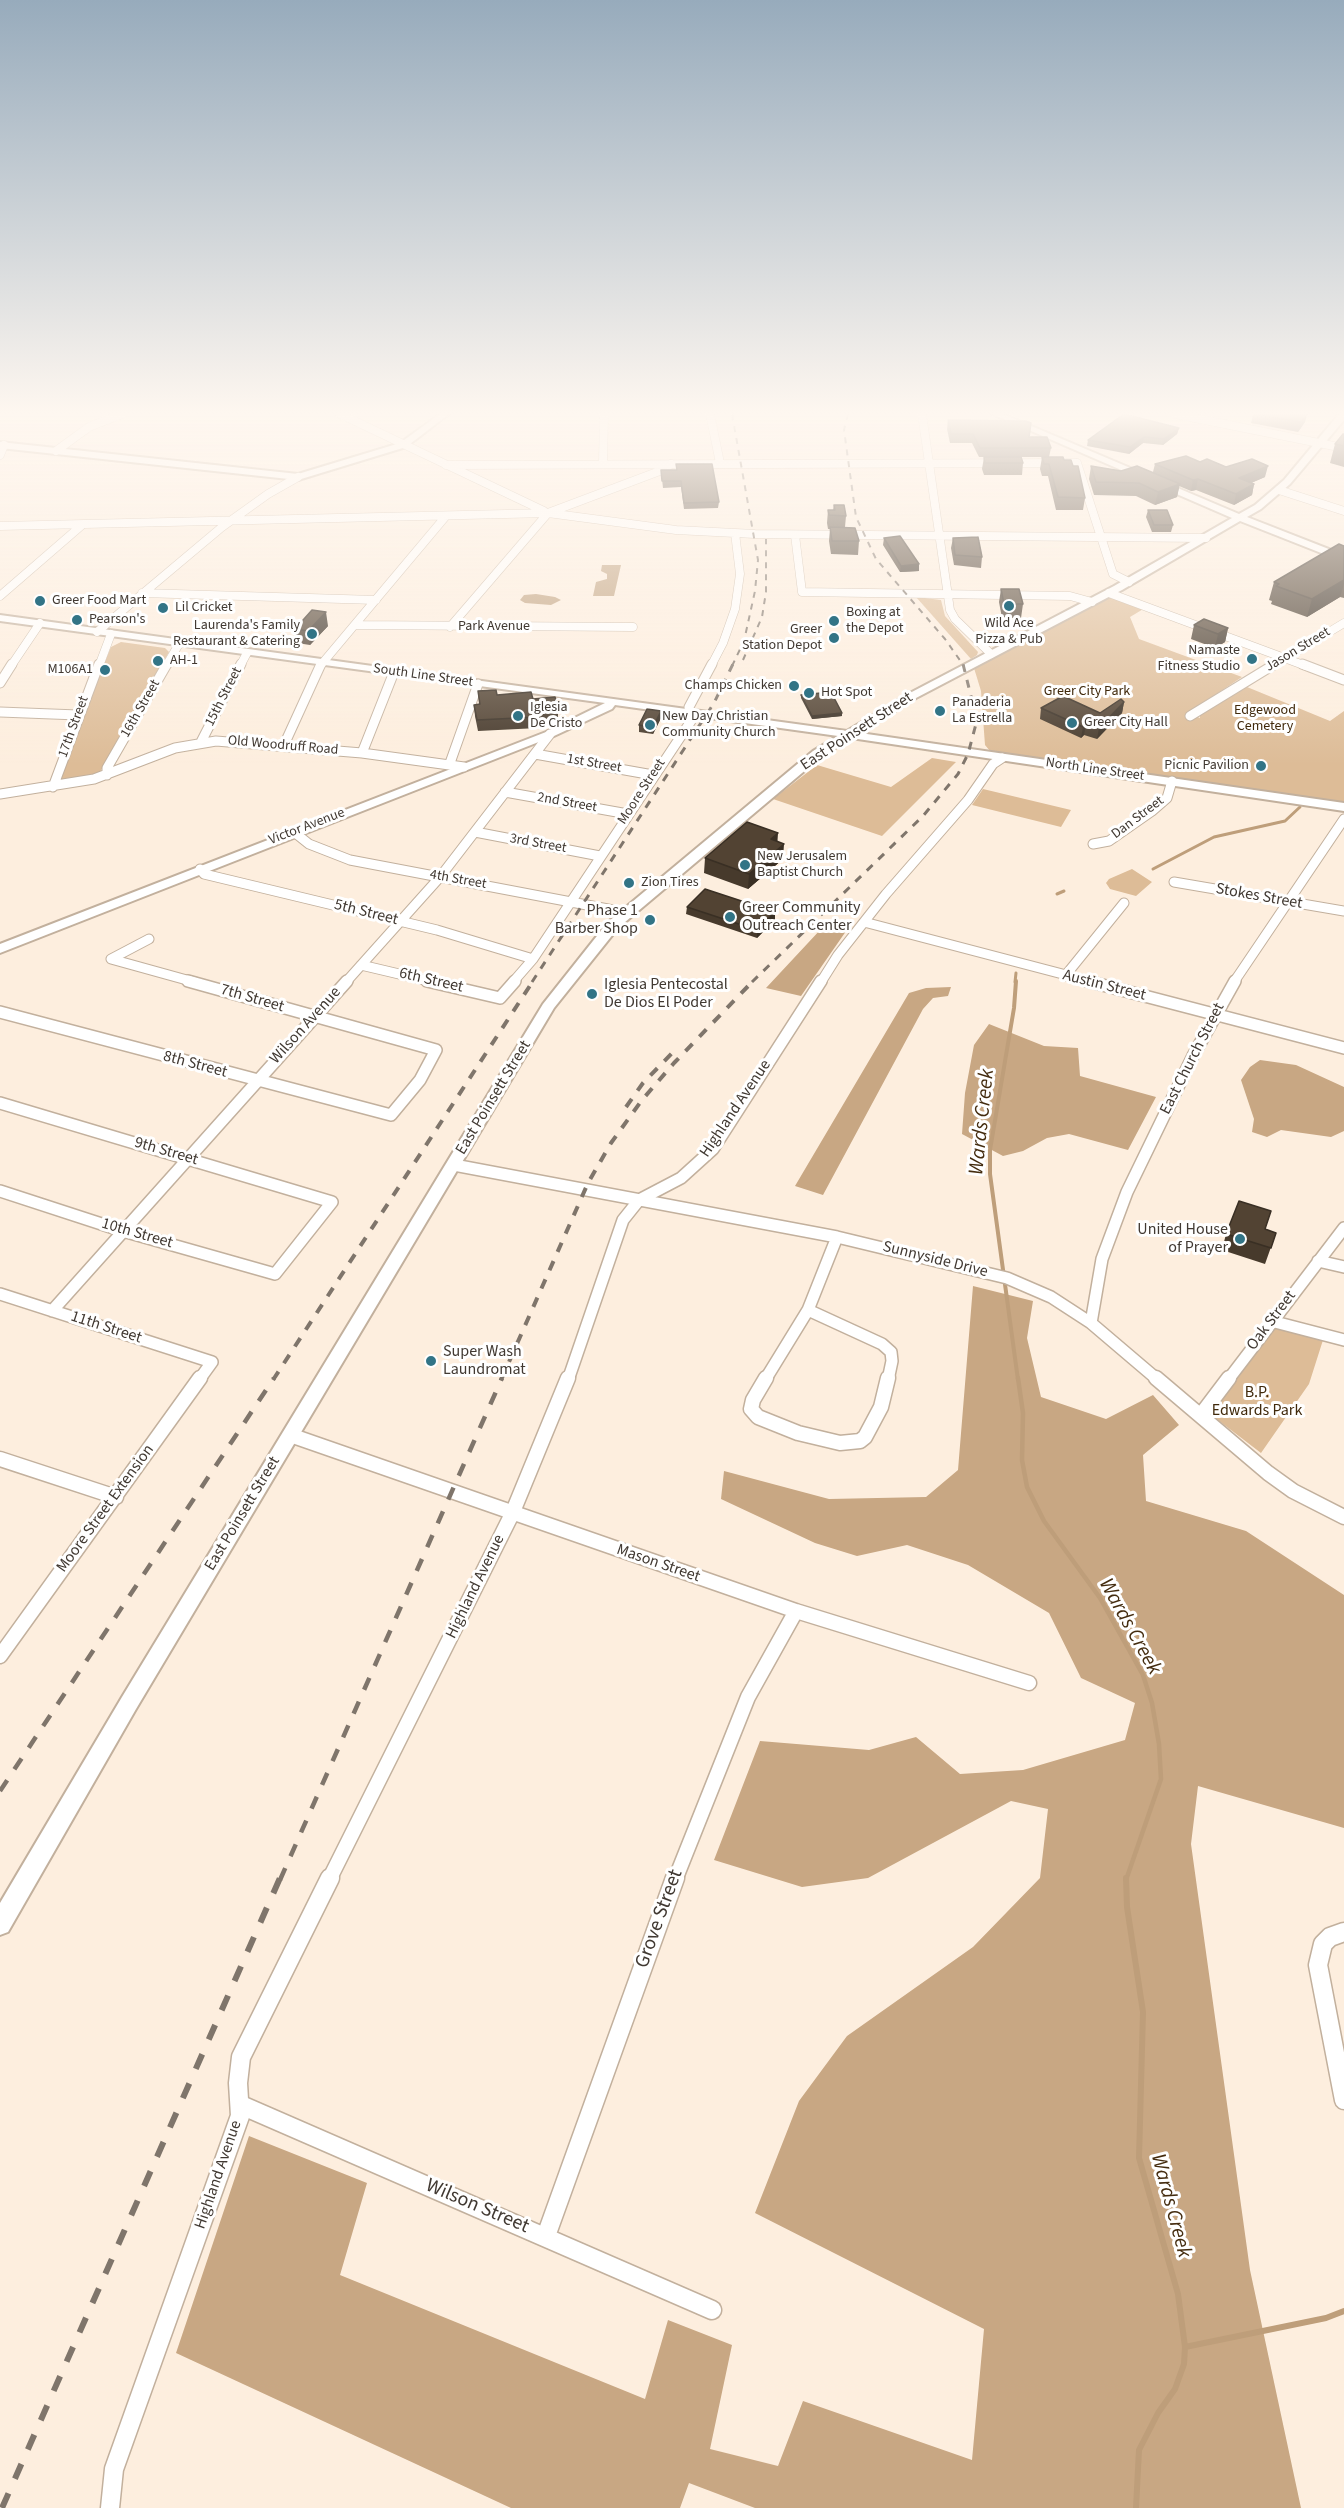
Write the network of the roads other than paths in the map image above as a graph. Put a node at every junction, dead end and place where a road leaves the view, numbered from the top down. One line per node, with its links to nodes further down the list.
1 (75, 531): 19 (street)
2 (219, 531): 17 (street)
3 (433, 531): 21 (street)
4 (532, 531): 27 (street)
5 (696, 531): 10 (street)
6 (939, 531): 12 (street)
7 (1099, 531): 13 (street)
8 (1214, 531): 14 (main road, East Poinsett Street)
9 (1274, 531): 15 (main road)
10 (735, 533): 11 (street); 41 (street, Moore Street)
11 (795, 535): 12 (street); 20 (street)
12 (940, 535): 13 (street); 20 (street)
13 (1101, 537): 14 (street); 16 (street)
14 (1198, 539): 16 (main road, East Poinsett Street)
15 (1344, 559)
16 (1129, 582): 18 (main road, East Poinsett Street)
17 (142, 593): 21 (street); 29 (street)
18 (1109, 593): 22 (main road, East Poinsett Street); 34 (street)
19 (0, 596)
20 (948, 596): 22 (street); 33 (street)
21 (376, 600): 26 (street)
22 (1092, 602): 33 (main road, East Poinsett Street)
23 (0, 618): 24 (main road, South Line Street)
24 (40, 623): 29 (main road, South Line Street); 38 (street)
25 (1344, 623): 34 (street, Jason Street)
26 (355, 625): 27 (street, Park Avenue); 35 (street)
27 (450, 627): 28 (street, Park Avenue)
28 (633, 627)
29 (97, 632): 30 (main road, South Line Street)
30 (111, 634): 31 (main road, South Line Street); 43 (street, 17th Street)
31 (179, 644): 32 (main road, South Line Street); 54 (street, 16th Street)
32 (247, 653): 35 (main road, South Line Street); 47 (street, 15th Street)
33 (991, 654): 46 (main road, East Poinsett Street)
34 (1286, 658): 37 (street); 44 (street, Jason Street)
35 (323, 662): 36 (main road, South Line Street); 48 (street)
36 (394, 672): 39 (main road, South Line Street); 49 (street)
37 (1344, 680)
38 (0, 683)
39 (478, 684): 40 (main road, South Line Street); 52 (street)
40 (611, 702): 41 (main road, South Line Street); 45 (main road, Victor Avenue)
41 (688, 711): 46 (main road, South Line Street); 55 (street, Moore Street)
42 (0, 712): 43 (street)
43 (78, 715): 57 (street, 17th Street)
44 (1190, 716)
45 (550, 734): 50 (street, Wilson Avenue); 53 (main road, Victor Avenue)
46 (846, 735): 51 (main road, North Line Street); 74 (main road, East Poinsett Street)
47 (201, 742): 48 (street, Old Woodruff Road); 54 (street, Old Woodruff Road)
48 (284, 745): 49 (street, Old Woodruff Road)
49 (363, 753): 52 (street, Old Woodruff Road)
50 (535, 754): 55 (street, 1st Street); 58 (street, Wilson Avenue)
51 (1002, 758): 56 (main road, North Line Street); 76 (street, Highland Avenue)
52 (450, 763): 53 (street, Old Woodruff Road)
53 (464, 767): 63 (main road, Victor Avenue)
54 (107, 775): 57 (street, Old Woodruff Road)
55 (653, 775): 61 (street, Moore Street)
56 (1172, 781): 60 (main road, North Line Street); 65 (street, Dan Street)
57 (52, 787): 59 (street, Old Woodruff Road)
58 (506, 792): 61 (street, 2nd Street); 64 (street, Wilson Avenue)
59 (0, 794)
60 (1344, 807)
61 (628, 814): 66 (street, Moore Street)
62 (1344, 819): 71 (street, East Church Street)
63 (294, 832): 67 (main road, Victor Avenue); 68 (street, 4th Street)
64 (475, 832): 66 (street, 3rd Street); 68 (street, Wilson Avenue)
65 (1093, 844)
66 (600, 856): 70 (street, Moore Street)
67 (200, 869): 75 (street, 5th Street); 78 (main road, Victor Avenue)
68 (440, 877): 70 (street, 4th Street); 75 (street, Wilson Avenue)
69 (1174, 882): 71 (street, Stokes Street)
70 (571, 901): 74 (street, 4th Street); 79 (street, Moore Street)
71 (1287, 902): 73 (street, Stokes Street); 84 (street, East Church Street)
72 (1124, 903): 81 (street)
73 (1344, 912)
74 (629, 913): 91 (main road, East Poinsett Street)
75 (400, 921): 79 (street, 5th Street); 80 (street, Wilson Avenue)
76 (864, 922): 81 (street, Austin Street); 93 (street, Highland Avenue)
77 (149, 939): 85 (street, 7th Street)
78 (0, 949)
79 (533, 959): 82 (street, Moore Street)
80 (361, 965): 82 (street, 6th Street); 85 (street, Wilson Avenue)
81 (1065, 976): 84 (street, Austin Street)
82 (500, 998)
83 (0, 1012): 87 (street, 8th Street)
84 (1215, 1014): 86 (street, Austin Street); 104 (street, East Church Street)
85 (315, 1016): 87 (street, Wilson Avenue); 89 (street, 7th Street)
86 (1344, 1048)
87 (256, 1081): 89 (street, 8th Street); 90 (street, Wilson Avenue)
88 (0, 1103): 90 (street, 9th Street)
89 (391, 1115)
90 (188, 1159): 95 (street, Wilson Avenue); 99 (street, 9th Street)
91 (454, 1165): 93 (street, Sunnyside Drive); 108 (main road, East Poinsett Street)
92 (0, 1191): 95 (street, 10th Street)
93 (639, 1200): 96 (street, Sunnyside Drive); 111 (street, Highland Avenue)
94 (1344, 1228): 97 (street, Oak Street)
95 (123, 1231): 99 (street, 10th Street); 102 (street, Wilson Avenue)
96 (837, 1237): 101 (street); 104 (street, Sunnyside Drive)
97 (1318, 1261): 98 (street); 103 (street, Oak Street)
98 (1344, 1267)
99 (275, 1274)
100 (0, 1294): 102 (street, 11th Street)
101 (808, 1310): 101 (street)
102 (52, 1311): 106 (street, 11th Street)
103 (1271, 1321): 105 (street); 107 (street, Oak Street)
104 (1091, 1323): 107 (street, Sunnyside Drive)
105 (1344, 1340)
106 (212, 1362): 110 (street, Moore Street Extension)
107 (1200, 1415): 112 (street, Sunnyside Drive)
108 (290, 1435): 111 (street, Mason Street); 116 (main road, East Poinsett Street)
109 (0, 1459): 110 (street)
110 (116, 1497): 114 (street, Moore Street Extension)
111 (512, 1514): 113 (street, Mason Street); 119 (street, Highland Avenue)
112 (1344, 1517)
113 (796, 1611): 115 (street, Mason Street); 120 (street, Grove Street)
114 (0, 1656)
115 (1029, 1683)
116 (0, 1924)
117 (1344, 1932): 118 (street)
118 (1344, 2100)
119 (242, 2105): 120 (street, Wilson Street); 122 (street, Highland Avenue)
120 (546, 2236): 121 (street, Wilson Street)
121 (712, 2310)
122 (110, 2508)

